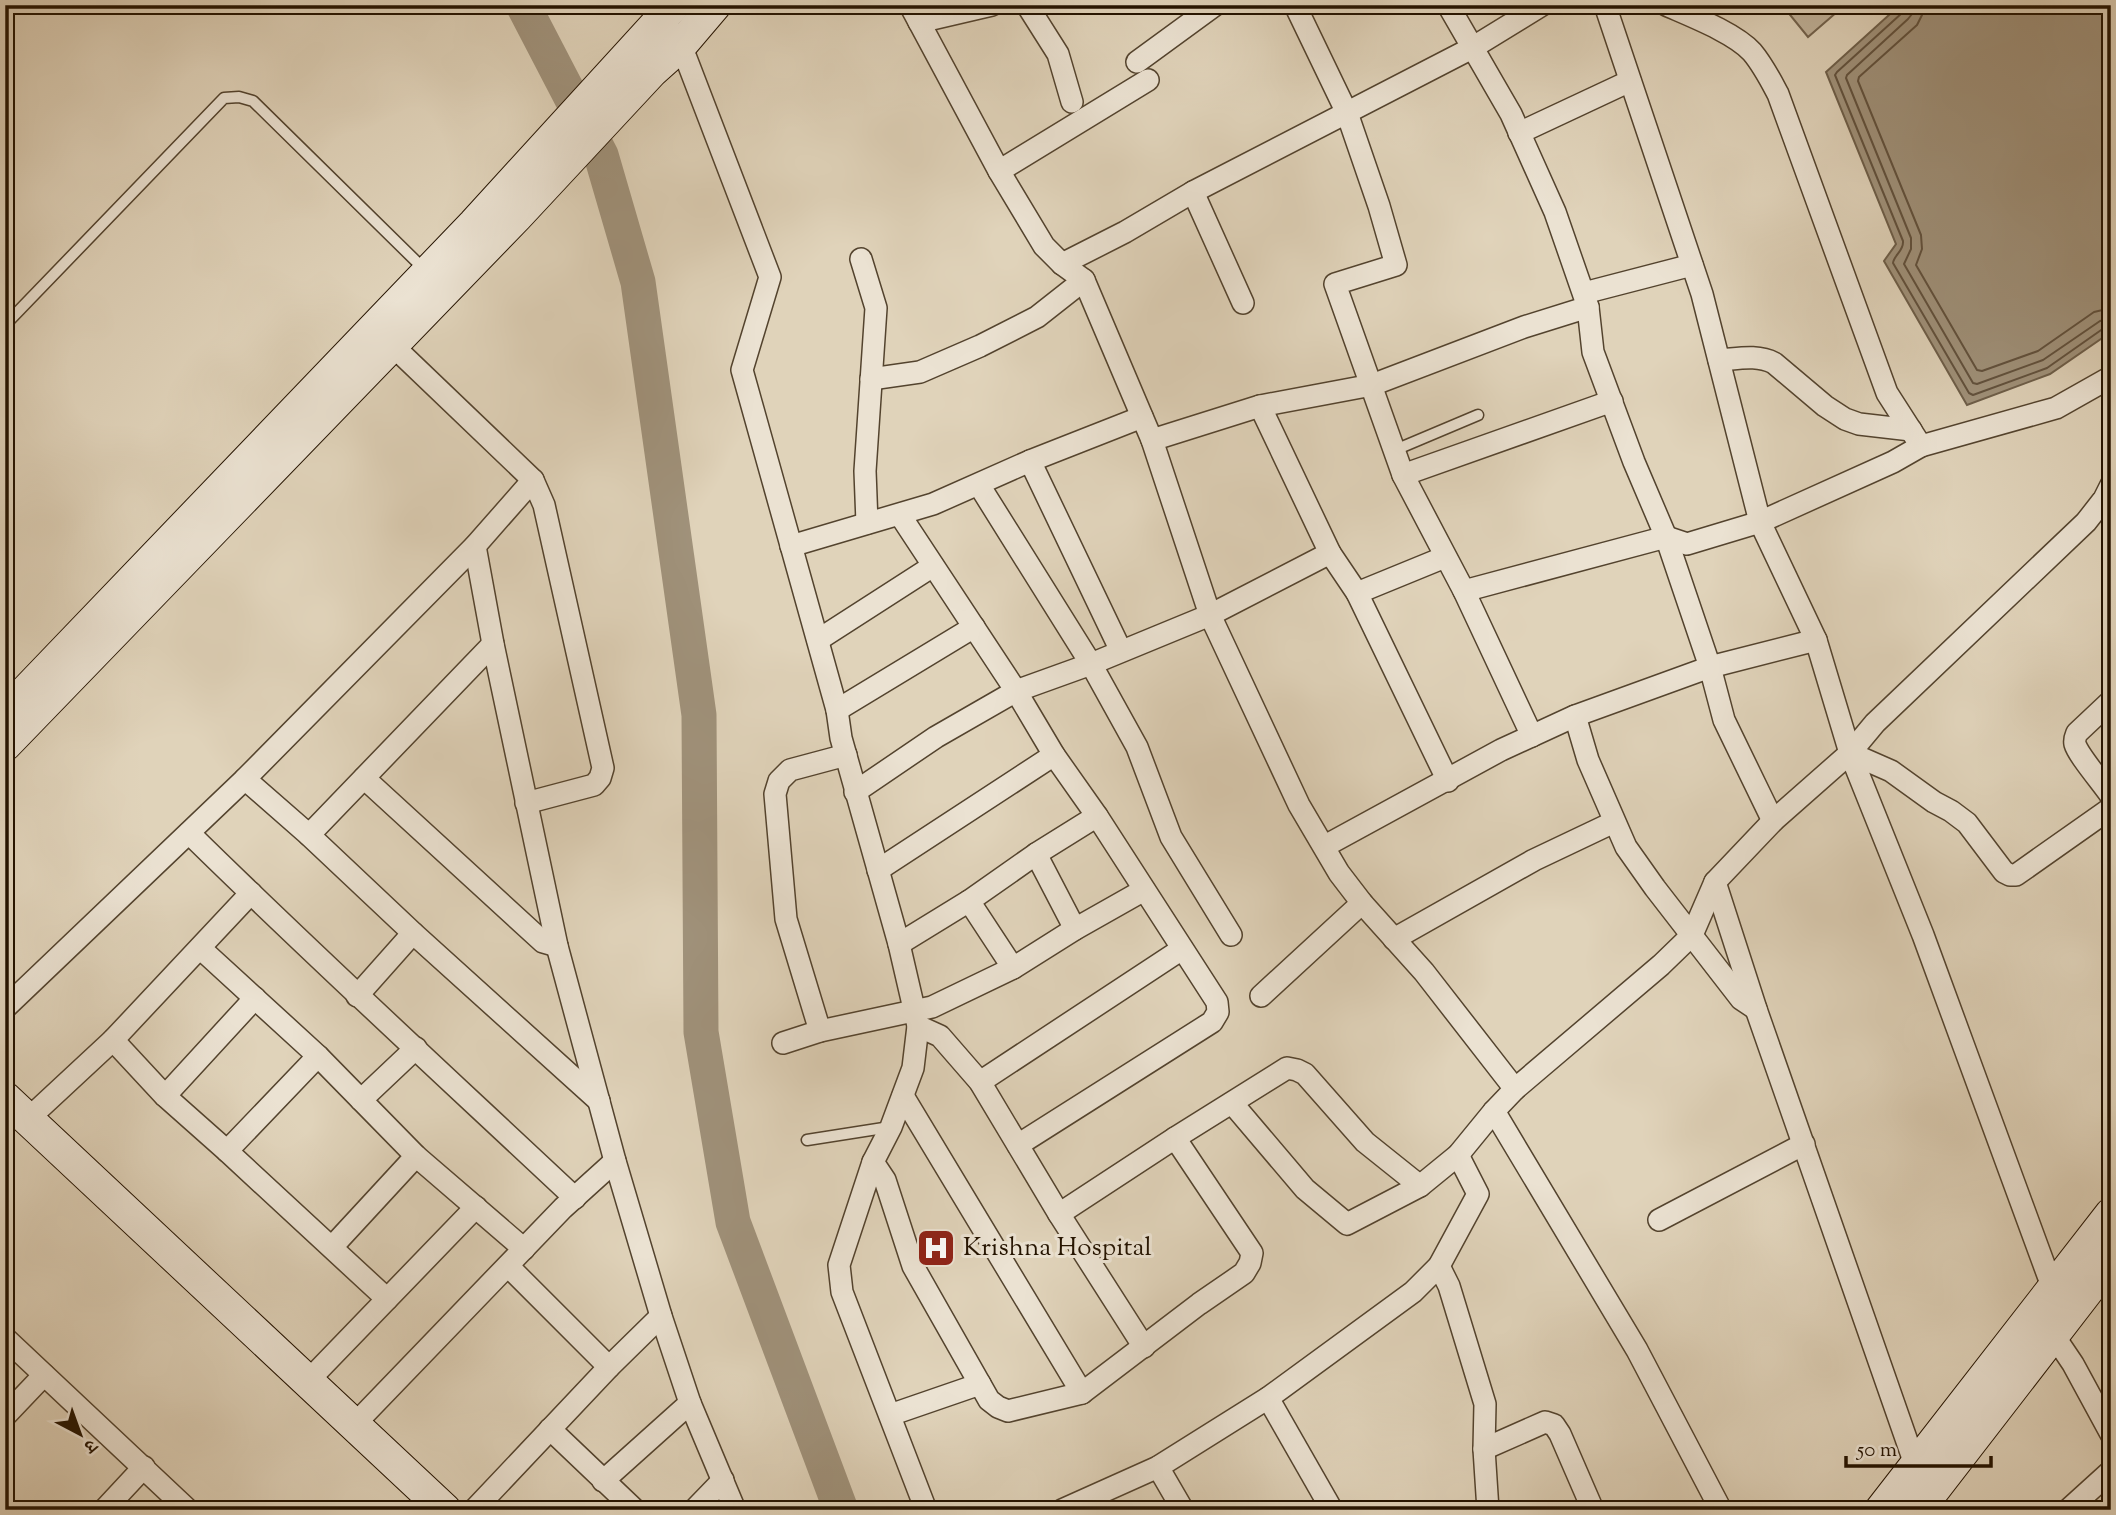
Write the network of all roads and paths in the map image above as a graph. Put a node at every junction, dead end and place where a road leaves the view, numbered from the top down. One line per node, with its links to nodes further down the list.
1 (715, 5): 12 (street)
2 (992, 5): 11 (street)
3 (1027, 5): 16 (street)
4 (1215, 5): 19 (street)
5 (1295, 5): 17 (street)
6 (1448, 5): 13 (street)
7 (1542, 5): 13 (street)
8 (1605, 5): 15 (street)
9 (1666, 5): 38 (street)
10 (662, 10): 12 (street); 14 (street)
11 (914, 13): 19 (street)
12 (681, 45): 14 (street); 51 (street)
13 (1472, 48): 17 (street); 18 (street)
14 (643, 60): 24 (street); 29 (street)
15 (1630, 81): 18 (street); 23 (street)
16 (1072, 102)
17 (1347, 113): 20 (street); 33 (street)
18 (1519, 133): 26 (street)
19 (999, 171): 22 (street)
20 (1193, 192): 22 (street); 27 (street)
21 (861, 259): 32 (street)
22 (1062, 264): 25 (street)
23 (1692, 265): 26 (street); 30 (street)
24 (426, 271): 28 (lane); 68 (street)
25 (1084, 280): 32 (street); 37 (street)
26 (1586, 300): 33 (street); 34 (street)
27 (1243, 303)
28 (5, 325)
29 (391, 344): 43 (street); 71 (street)
30 (1719, 360): 38 (street); 47 (street)
31 (2111, 377): 38 (street)
32 (871, 379): 48 (street)
33 (1372, 385): 35 (street); 40 (street)
34 (1612, 401): 42 (street); 49 (street)
35 (1260, 406): 39 (street); 52 (street)
36 (1478, 415): 40 (lane)
37 (1142, 417): 39 (street); 41 (street)
38 (1916, 438): 47 (street)
39 (1152, 440): 57 (street)
40 (1395, 450): 42 (street)
41 (1030, 461): 44 (street); 62 (street)
42 (1403, 475): 53 (street)
43 (533, 480): 50 (street); 80 (street)
44 (979, 485): 46 (street); 63 (street)
45 (2108, 499): 72 (street)
46 (900, 515): 48 (street); 54 (street)
47 (1760, 522): 49 (street); 60 (street)
48 (867, 523): 51 (street)
49 (1666, 537): 55 (street); 64 (street)
50 (475, 546): 61 (street); 76 (street)
51 (792, 546): 59 (street)
52 (1330, 553): 56 (street); 57 (street)
53 (1445, 557): 55 (street); 56 (street)
54 (933, 566): 58 (street); 59 (street)
55 (1464, 591): 70 (street)
56 (1357, 593): 77 (street)
57 (1210, 615): 62 (street); 87 (street)
58 (974, 627): 65 (street); 67 (street)
59 (818, 640): 67 (street)
60 (1816, 640): 64 (street); 72 (street)
61 (493, 644): 75 (street); 80 (street)
62 (1121, 651): 63 (street)
63 (1091, 664): 65 (street); 97 (street)
64 (1710, 667): 69 (street); 83 (street)
65 (1016, 691): 74 (street); 78 (street)
66 (2111, 701): 79 (street)
67 (837, 710): 73 (street)
68 (5, 713)
69 (1575, 716): 70 (street); 84 (street)
70 (1532, 736): 77 (street)
71 (5, 745)
72 (1850, 754): 81 (street); 83 (street); 148 (street)
73 (846, 755): 78 (street); 111 (street)
74 (1054, 755): 82 (street); 89 (street)
75 (364, 778): 86 (street); 101 (street)
76 (245, 779): 85 (street); 86 (street)
77 (1448, 780): 87 (street)
78 (855, 792): 89 (street)
79 (2111, 796)
80 (526, 803): 101 (street)
81 (2111, 808)
82 (1097, 816): 88 (street); 91 (street)
83 (1773, 821): 90 (street)
84 (1614, 822): 98 (street); 99 (street)
85 (190, 833): 92 (street); 108 (street)
86 (309, 835): 96 (street)
87 (1325, 846): 94 (street)
88 (1036, 854): 93 (street); 95 (street)
89 (878, 870): 100 (street)
90 (1715, 882): 98 (street); 109 (street)
91 (1144, 890): 95 (street); 103 (street)
92 (251, 893): 102 (street); 105 (street)
93 (969, 901): 100 (street); 104 (street)
94 (1362, 903): 99 (street); 106 (street)
95 (1075, 929): 104 (street)
96 (413, 933): 105 (street); 122 (street)
97 (1231, 935)
98 (1692, 935): 109 (street); 117 (street)
99 (1394, 939): 117 (street)
100 (899, 944): 110 (street)
101 (557, 946): 122 (street)
102 (200, 948): 107 (street); 112 (street)
103 (1182, 949): 116 (street); 130 (street)
104 (1013, 968): 110 (street)
105 (357, 996): 114 (street)
106 (1261, 996)
107 (255, 998): 115 (street); 118 (street)
108 (5, 1008)
109 (1756, 1009): 129 (street)
110 (917, 1019): 111 (street); 116 (street); 119 (street)
111 (820, 1031): 113 (street)
112 (113, 1040): 118 (street); 125 (street)
113 (783, 1043)
114 (416, 1048): 121 (street); 137 (street)
115 (318, 1056): 121 (street); 131 (street)
116 (980, 1082): 130 (street)
117 (1514, 1088): 124 (street)
118 (165, 1096): 131 (street)
119 (903, 1096): 126 (street); 156 (street)
120 (5, 1098): 125 (street)
121 (361, 1100): 133 (street)
122 (599, 1101): 134 (street)
123 (1232, 1103): 127 (street); 136 (street); 136 (street)
124 (1494, 1111): 132 (street); 186 (street)
125 (17, 1122): 154 (street); 174 (street)
126 (891, 1127): 128 (lane); 135 (street)
127 (1175, 1138): 139 (street); 151 (street)
128 (807, 1140)
129 (1804, 1144): 141 (street); 165 (street)
130 (1018, 1145): 139 (street)
131 (228, 1151): 142 (street)
132 (1458, 1155): 136 (street); 146 (street)
133 (416, 1156): 138 (street); 142 (street)
134 (615, 1161): 137 (street); 149 (street)
135 (873, 1161): 155 (street); 159 (street)
136 (1420, 1186)
137 (575, 1198): 143 (street)
138 (476, 1207): 143 (street); 147 (street)
139 (1059, 1214): 151 (street)
140 (2111, 1214): 148 (street)
141 (1659, 1220)
142 (332, 1247): 147 (street)
143 (524, 1249): 145 (street)
144 (2111, 1261): 148 (street)
145 (508, 1266): 152 (street); 161 (street)
146 (1439, 1266): 157 (street); 164 (street)
147 (387, 1300): 154 (street)
148 (2048, 1311): 163 (street); 165 (street); 188 (street)
149 (661, 1316): 152 (street); 158 (street)
150 (5, 1338): 153 (street)
151 (1144, 1347): 156 (street)
152 (609, 1367): 162 (street)
153 (44, 1374): 160 (street); 166 (street)
154 (307, 1382): 161 (street)
155 (980, 1384): 156 (street); 159 (street)
156 (1082, 1393)
157 (1268, 1398): 167 (street); 183 (street)
158 (690, 1403): 169 (street); 170 (street)
159 (890, 1415): 180 (street)
160 (5, 1416)
161 (354, 1426): 175 (street)
162 (550, 1429): 170 (street); 176 (street)
163 (2110, 1433)
164 (1484, 1449): 184 (street); 185 (street)
165 (1916, 1466): 187 (street)
166 (144, 1467): 172 (street); 173 (street)
167 (1158, 1467): 171 (street); 182 (street)
168 (2111, 1471): 189 (street)
169 (723, 1480): 178 (street); 179 (street)
170 (603, 1481): 177 (street)
171 (1083, 1505): 181 (street)
172 (104, 1510)
173 (188, 1510)
174 (418, 1510)
175 (445, 1510)
176 (474, 1510)
177 (635, 1510)
178 (694, 1510)
179 (735, 1510)
180 (926, 1510)
181 (1062, 1510)
182 (1183, 1510)
183 (1332, 1510)
184 (1488, 1510)
185 (1593, 1510)
186 (1721, 1510)
187 (1881, 1510)
188 (1918, 1510)
189 (2068, 1510)

